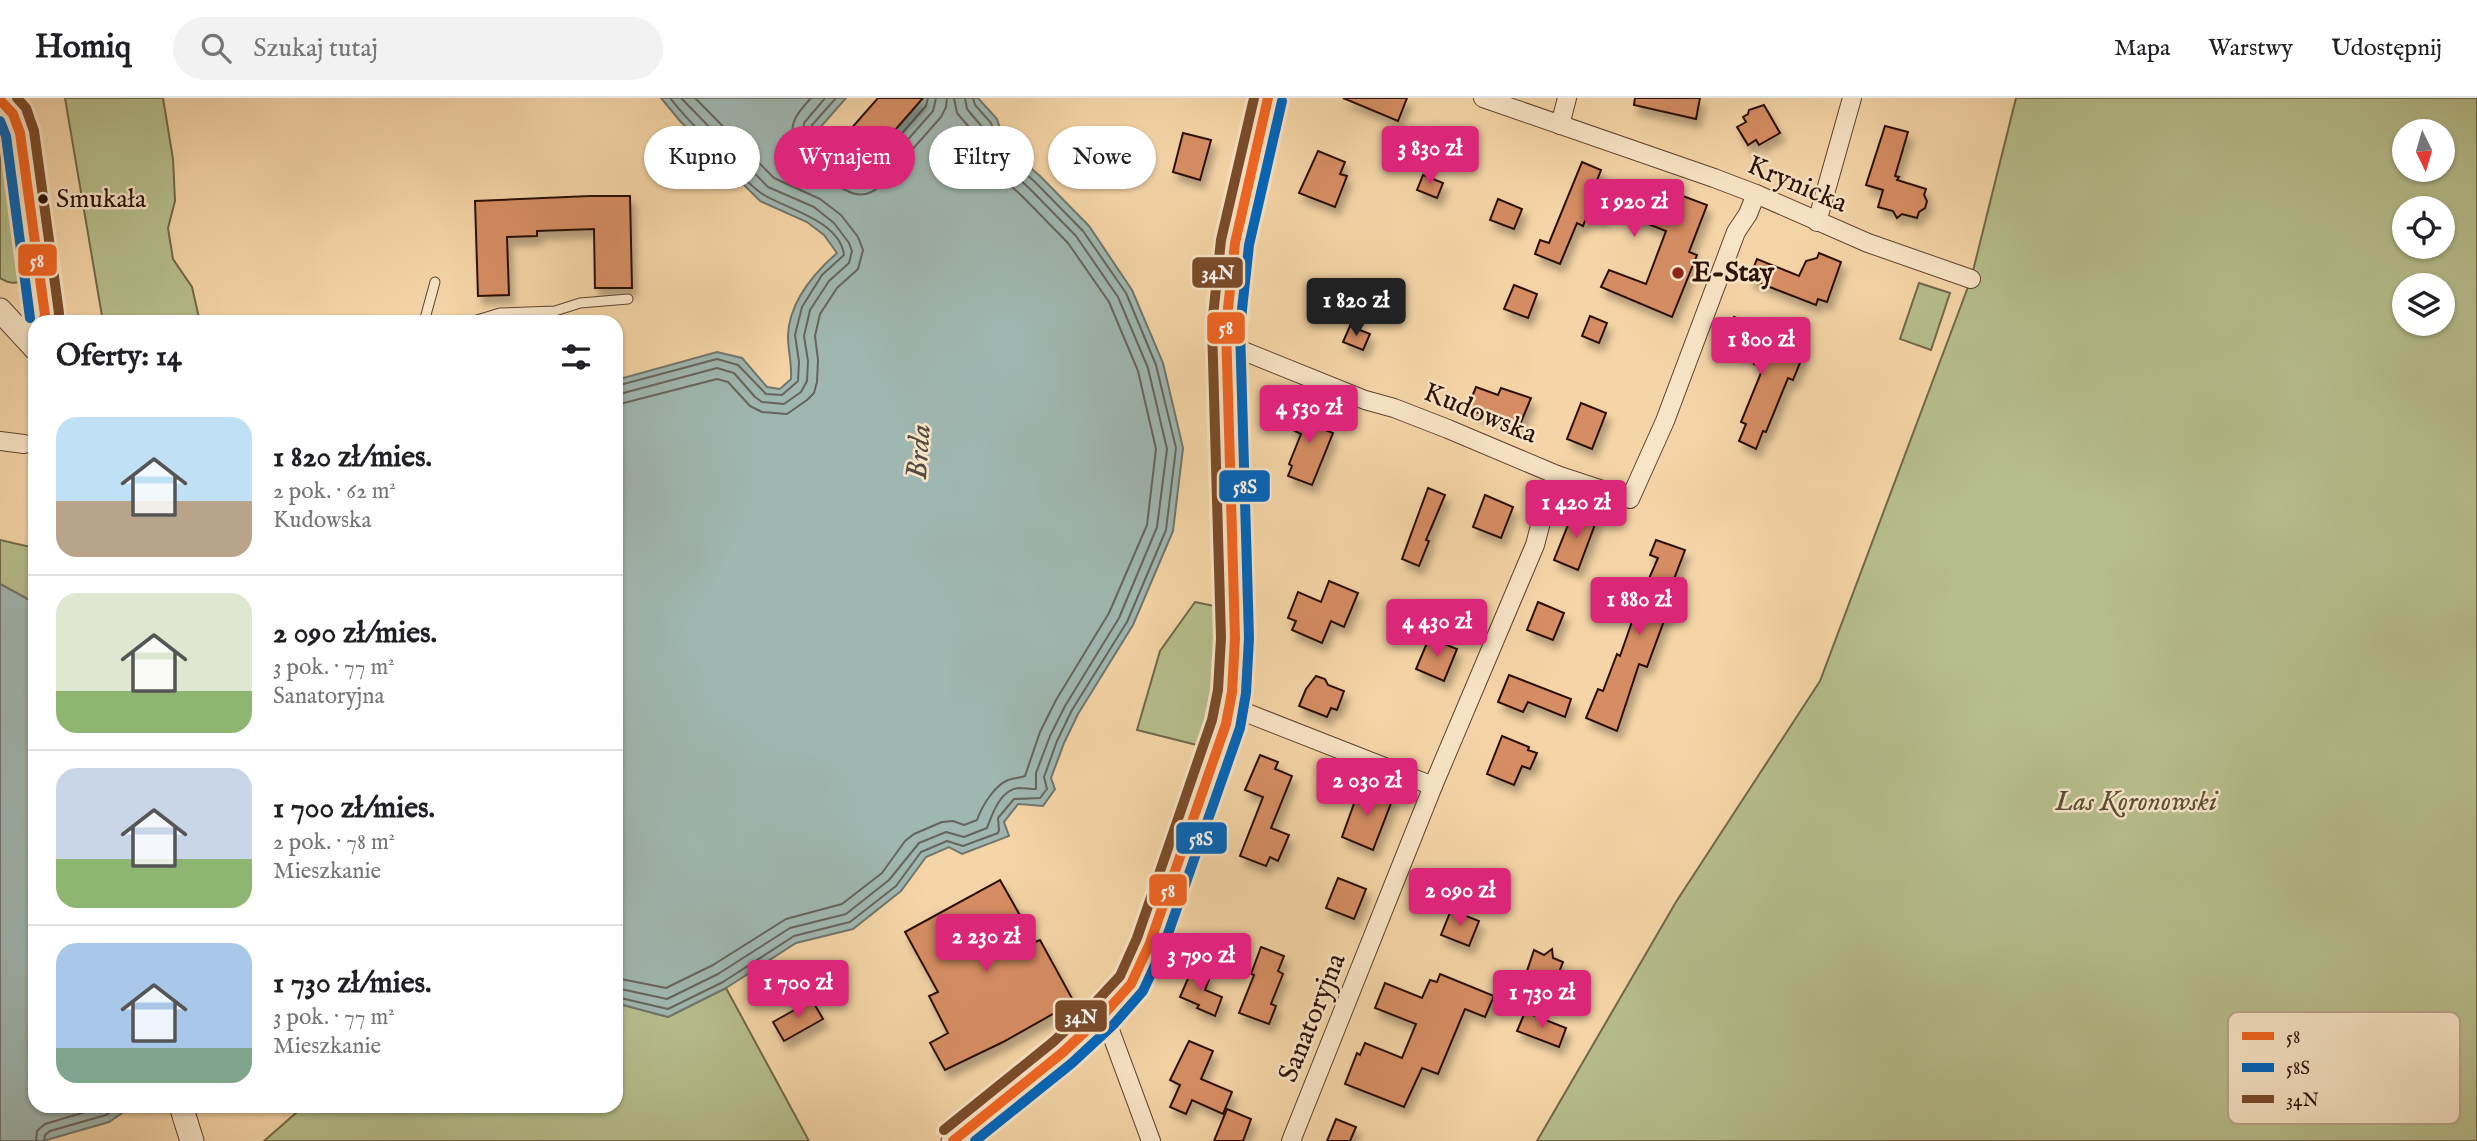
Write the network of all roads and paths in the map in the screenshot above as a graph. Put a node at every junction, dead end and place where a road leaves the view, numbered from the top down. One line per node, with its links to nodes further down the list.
1 (1268, 98): 17 (street)
2 (1482, 98): 6 (street, Krynicka)
3 (1567, 98): 6 (street)
4 (1853, 98): 8 (street)
5 (0, 100): 13 (lane)
6 (1560, 125): 7 (street, Krynicka)
7 (1756, 194): 8 (street, Krynicka); 20 (street)
8 (1817, 222): 9 (street, Krynicka)
9 (1971, 279)
10 (435, 282): 14 (lane)
11 (628, 299): 15 (lane)
12 (0, 310): 16 (street)
13 (44, 315)
14 (426, 315)
15 (493, 315)
16 (28, 340)
17 (1226, 344): 20 (street, Kudowska); 21 (street)
18 (0, 441): 19 (street)
19 (24, 444)
20 (1557, 475): 22 (street, Sanatoryjna)
21 (1229, 706): 22 (street); 23 (street)
22 (1433, 786): 28 (street, Sanatoryjna)
23 (1104, 1014): 26 (street); 27 (street)
24 (183, 1113): 25 (street)
25 (192, 1141)
26 (953, 1141)
27 (1151, 1141)
28 (1291, 1141)

